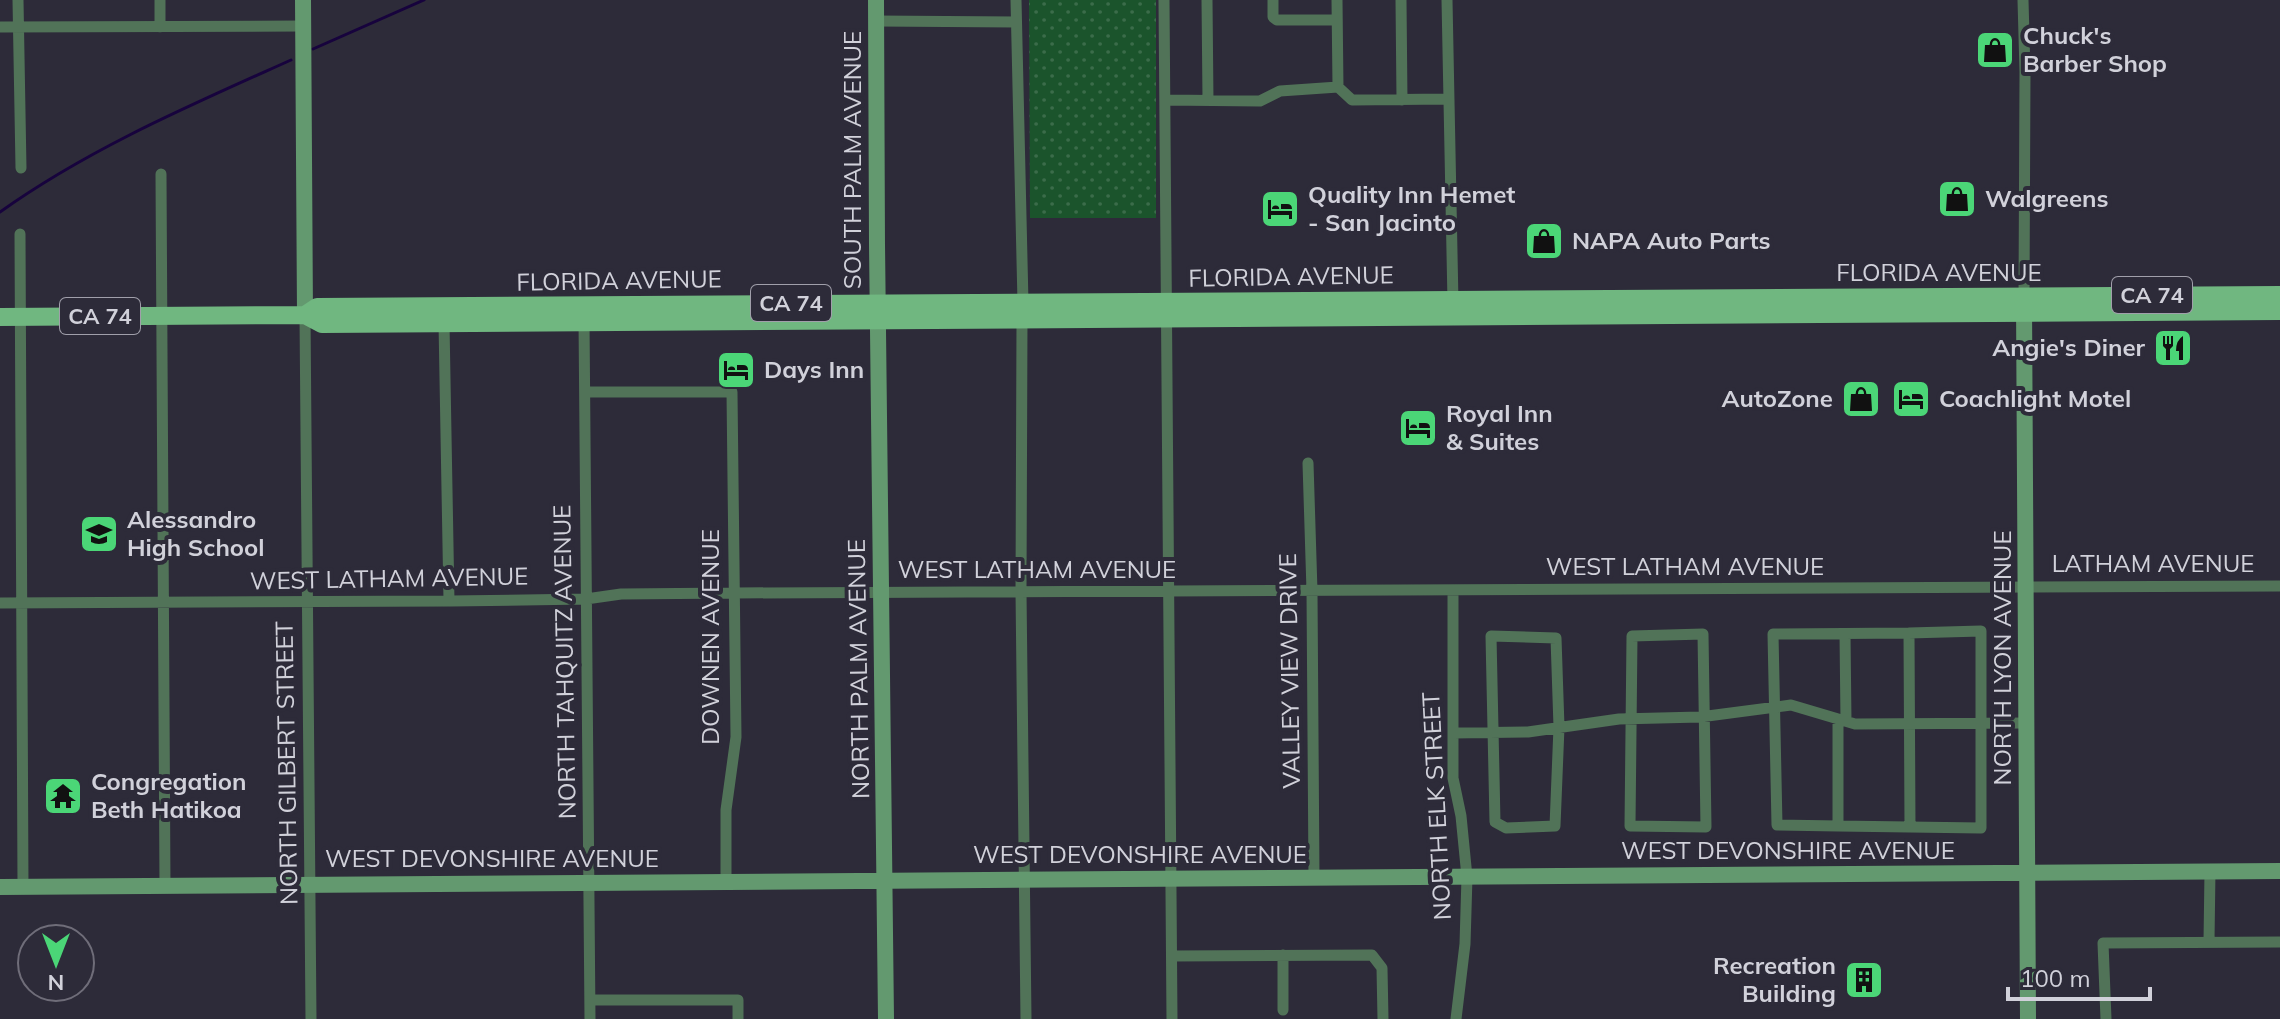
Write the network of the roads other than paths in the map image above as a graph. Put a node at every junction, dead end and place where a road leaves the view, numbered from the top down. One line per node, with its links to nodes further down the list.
1 (18, 0): 18 (street)
2 (160, 0): 19 (street)
3 (303, 0): 16 (street)
4 (876, 0): 14 (street, SOUTH PALM AVENUE)
5 (1016, 0): 15 (street)
6 (1164, 0): 22 (street)
7 (1207, 0): 23 (street)
8 (1273, 0): 13 (street)
9 (1337, 0): 13 (street)
10 (1401, 0): 24 (street)
11 (1447, 0): 21 (street)
12 (2023, 0): 30 (street)
13 (1337, 20): 20 (street)
14 (876, 21): 15 (street); 34 (street, SOUTH PALM AVENUE)
15 (1016, 22): 35 (street)
16 (303, 26): 19 (street); 38 (street)
17 (0, 27): 18 (street)
18 (18, 27): 19 (street); 25 (street)
19 (160, 27)
20 (1338, 87): 23 (street); 24 (street)
21 (1447, 99): 24 (street); 32 (street)
22 (1171, 100): 23 (street); 33 (street)
23 (1208, 100)
24 (1402, 100)
25 (21, 168)
26 (161, 174): 40 (street)
27 (20, 234): 42 (street)
28 (2280, 295): 30 (main road, FLORIDA AVENUE / CA 74)
29 (1793, 297): 30 (main road, FLORIDA AVENUE / CA 74); 32 (main road, FLORIDA AVENUE / CA 74); 39 (main road)
30 (2024, 304): 36 (main road, FLORIDA AVENUE); 39 (main road, FLORIDA AVENUE); 47 (street, NORTH LYON AVENUE)
31 (519, 306): 37 (main road, FLORIDA AVENUE / CA 74); 38 (main road, FLORIDA AVENUE / CA 74); 43 (main road)
32 (1453, 308): 33 (main road, FLORIDA AVENUE / CA 74); 39 (main road, FLORIDA AVENUE)
33 (1166, 310): 35 (main road, FLORIDA AVENUE / CA 74); 52 (street)
34 (878, 311): 35 (main road, FLORIDA AVENUE / CA 74); 37 (main road, FLORIDA AVENUE / CA 74); 37 (main road, FLORIDA AVENUE); 50 (street, NORTH PALM AVENUE)
35 (1022, 311): 51 (street)
36 (2280, 311)
37 (584, 313): 43 (main road, FLORIDA AVENUE); 44 (street, NORTH TAHQUITZ AVENUE)
38 (305, 315): 40 (main road, FLORIDA AVENUE / CA 74); 43 (main road, FLORIDA AVENUE); 59 (street, NORTH GILBERT STREET)
39 (1643, 315)
40 (162, 316): 42 (main road, FLORIDA AVENUE / CA 74); 58 (street)
41 (0, 317): 42 (main road, FLORIDA AVENUE / CA 74)
42 (20, 317): 57 (street)
43 (444, 323): 55 (street)
44 (585, 392): 53 (street, DOWNEN AVENUE); 54 (street, NORTH TAHQUITZ AVENUE)
45 (1308, 463): 49 (street, VALLEY VIEW DRIVE)
46 (2280, 586): 47 (street, LATHAM AVENUE)
47 (2027, 587): 48 (street, WEST LATHAM AVENUE); 68 (street, NORTH LYON AVENUE)
48 (1453, 590): 49 (street, WEST LATHAM AVENUE); 70 (street, NORTH ELK STREET)
49 (1312, 591): 52 (street, WEST LATHAM AVENUE); 78 (street, VALLEY VIEW DRIVE)
50 (882, 592): 51 (street, WEST LATHAM AVENUE); 53 (street, WEST LATHAM AVENUE); 81 (street, NORTH PALM AVENUE)
51 (1021, 592): 52 (street, WEST LATHAM AVENUE); 80 (street)
52 (1169, 592): 79 (street)
53 (735, 593): 54 (street, WEST LATHAM AVENUE); 83 (street, DOWNEN AVENUE)
54 (586, 599): 55 (street, WEST LATHAM AVENUE); 82 (street, NORTH TAHQUITZ AVENUE)
55 (449, 601): 59 (street, WEST LATHAM AVENUE)
56 (0, 603): 57 (street, WEST LATHAM AVENUE)
57 (22, 603): 58 (street, WEST LATHAM AVENUE); 87 (street)
58 (163, 603): 59 (street, WEST LATHAM AVENUE); 85 (street)
59 (307, 603): 84 (street, NORTH GILBERT STREET)
60 (1909, 633): 61 (street); 66 (street); 67 (street)
61 (1845, 634): 62 (street); 65 (street)
62 (1776, 707): 63 (street); 65 (street); 72 (street)
63 (1706, 717): 64 (street); 64 (street); 64 (street)
64 (1632, 719): 69 (street)
65 (1842, 720): 66 (street); 72 (street)
66 (1911, 723): 67 (street); 73 (street)
67 (1981, 723): 68 (street); 73 (street)
68 (2027, 723): 76 (street, NORTH LYON AVENUE)
69 (1559, 727): 71 (street); 71 (street); 71 (street)
70 (1453, 733): 71 (street); 77 (street, NORTH ELK STREET)
71 (1492, 733)
72 (1838, 826): 73 (street)
73 (1910, 827)
74 (2210, 871): 75 (street, WEST DEVONSHIRE AVENUE); 76 (street, WEST DEVONSHIRE AVENUE); 88 (street)
75 (2280, 871)
76 (2028, 874): 77 (street, WEST DEVONSHIRE AVENUE); 102 (street, NORTH LYON AVENUE)
77 (1467, 877): 78 (street, WEST DEVONSHIRE AVENUE); 101 (street, NORTH ELK STREET)
78 (1314, 878): 79 (street, WEST DEVONSHIRE AVENUE)
79 (1171, 879): 80 (street, WEST DEVONSHIRE AVENUE); 91 (street)
80 (1023, 880): 81 (street, WEST DEVONSHIRE AVENUE); 98 (street)
81 (885, 881): 83 (street, WEST DEVONSHIRE AVENUE); 97 (street, NORTH PALM AVENUE)
82 (589, 882): 83 (street, WEST DEVONSHIRE AVENUE); 84 (street, WEST DEVONSHIRE AVENUE); 92 (street, NORTH TAHQUITZ AVENUE)
83 (726, 882)
84 (310, 885): 85 (street, WEST DEVONSHIRE AVENUE); 94 (street, NORTH GILBERT STREET)
85 (165, 886): 87 (street, WEST DEVONSHIRE AVENUE)
86 (0, 887): 87 (street, WEST DEVONSHIRE AVENUE)
87 (23, 887)
88 (2209, 941): 89 (street); 103 (street)
89 (2280, 942)
90 (1283, 955): 91 (street); 93 (street); 100 (street)
91 (1172, 956): 99 (street)
92 (590, 1000): 95 (street, NORTH TAHQUITZ AVENUE); 96 (street)
93 (1283, 1010)
94 (311, 1019)
95 (590, 1019)
96 (738, 1019)
97 (886, 1019)
98 (1026, 1019)
99 (1172, 1019)
100 (1383, 1019)
101 (1456, 1019)
102 (2028, 1019)
103 (2106, 1019)

